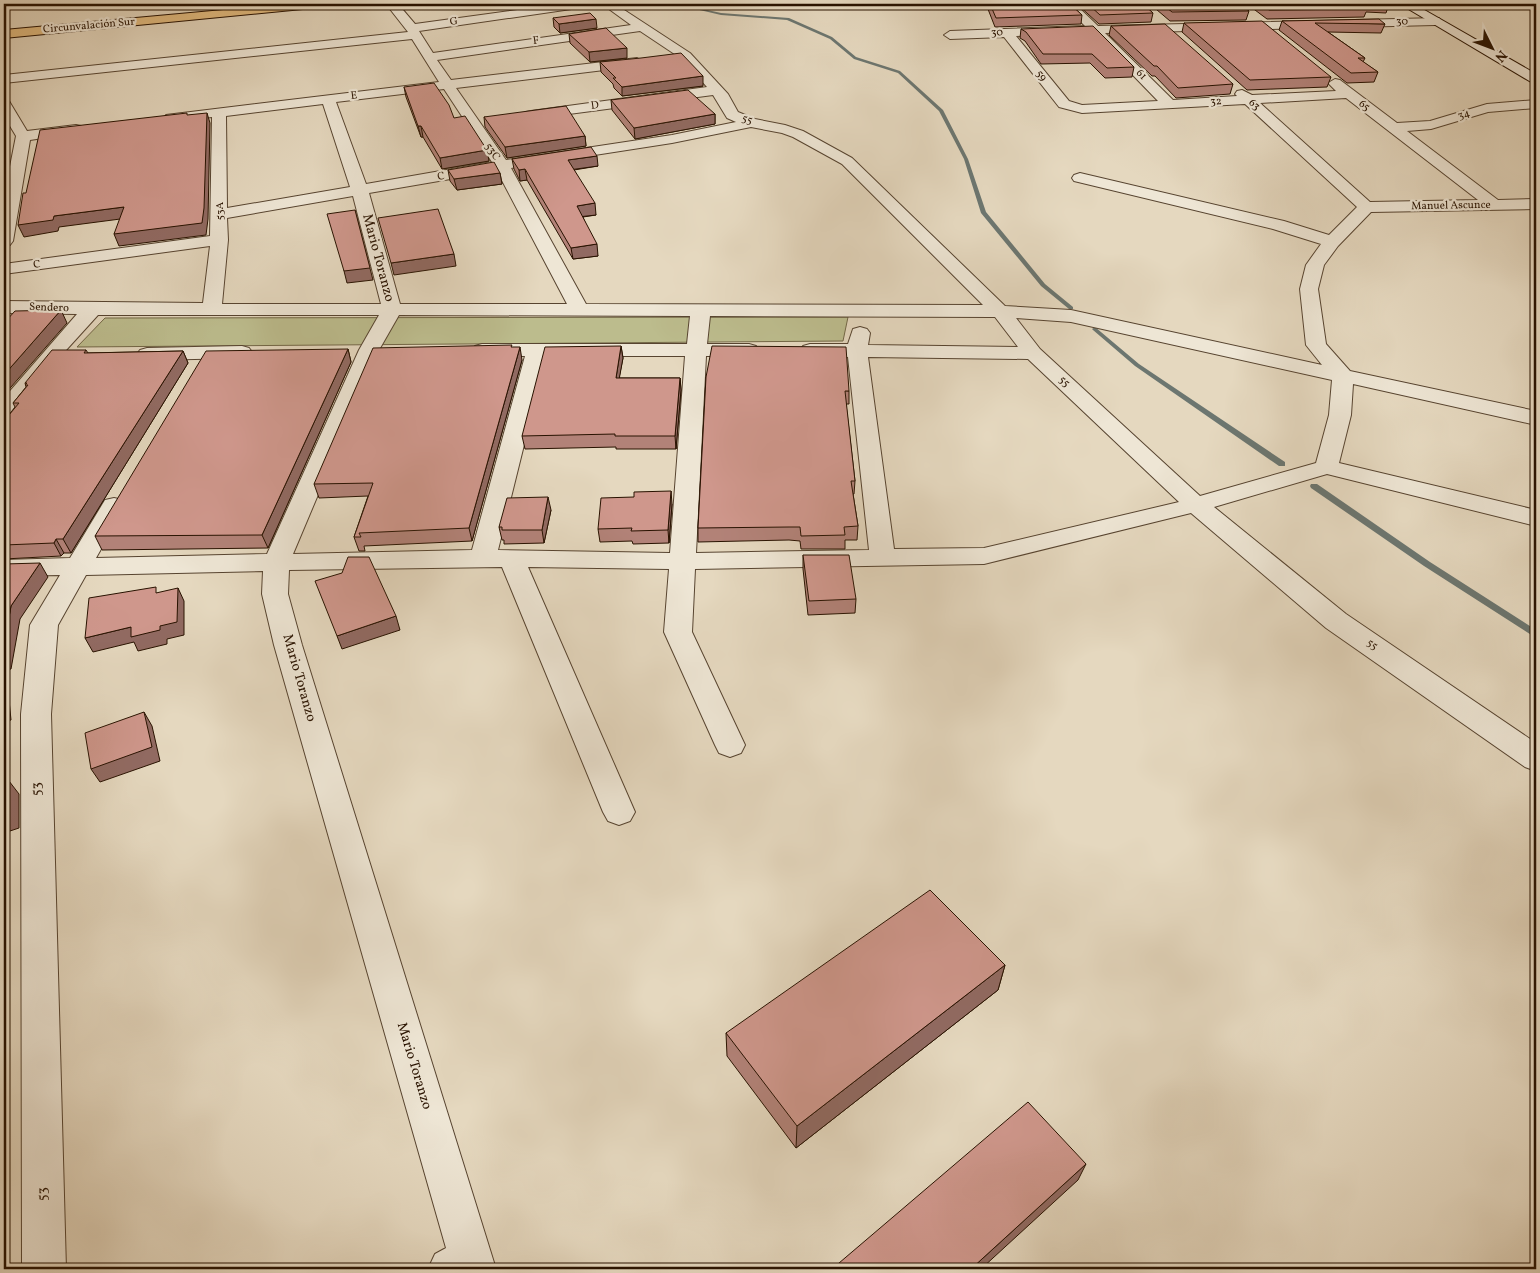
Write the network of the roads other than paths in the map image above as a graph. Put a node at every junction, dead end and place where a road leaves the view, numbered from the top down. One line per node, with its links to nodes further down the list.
1 (269, 4): 14 (highway, Circunvalación Sur)
2 (323, 4): 18 (highway, Circunvalación Sur)
3 (392, 4): 16 (street, 53C)
4 (585, 4): 16 (street, G)
5 (608, 4): 12 (street, 55)
6 (1069, 4): 15 (street, 61)
7 (1406, 4): 10 (street)
8 (1243, 9): 11 (street)
9 (1154, 15): 13 (street)
10 (1435, 21): 11 (street, 30); 26 (street)
11 (1262, 24): 13 (street, 30); 20 (street)
12 (642, 27): 22 (street, F); 29 (street, 55)
13 (1167, 27): 15 (street, 30); 21 (street)
14 (4, 29)
15 (1095, 30): 17 (street, 30); 35 (street, 61)
16 (414, 31): 22 (street, 53C); 25 (street, G)
17 (1007, 33): 19 (street, 30); 36 (street, 59)
18 (4, 34)
19 (950, 35)
20 (1276, 36)
21 (1181, 39)
22 (430, 57): 28 (street, 53C)
23 (648, 60): 28 (street, E)
24 (1327, 77): 30 (street, 65)
25 (4, 79)
26 (1536, 79)
27 (1229, 82): 32 (street, 63)
28 (448, 85): 31 (street, E); 41 (street, 53C)
29 (717, 90): 38 (street, D); 42 (street, 55)
30 (1348, 94): 32 (street, 32); 44 (street, 65)
31 (328, 99): 37 (street, E); 48 (street, Mario Toranzo)
32 (1249, 100): 35 (street, 32); 51 (street, 63)
33 (4, 104): 45 (street)
34 (1536, 104): 44 (street, 34)
35 (1170, 105): 36 (street, 32)
36 (1082, 108)
37 (219, 112): 39 (street, E); 52 (street, 53A)
38 (520, 117)
39 (160, 119)
40 (491, 120): 41 (street)
41 (472, 123): 46 (street, 53C)
42 (751, 123): 46 (street, C); 64 (street, 55)
43 (92, 127): 45 (street)
44 (1392, 128): 50 (street, 65)
45 (23, 136): 54 (street)
46 (502, 166): 48 (street, C); 62 (street, 53C)
47 (1080, 178): 55 (street)
48 (360, 191): 52 (street, C); 61 (street, Mario Toranzo)
49 (1536, 204): 50 (street, Manuel Ascunce)
50 (1495, 205): 51 (street, Manuel Ascunce)
51 (1366, 207): 55 (street)
52 (220, 214): 53 (street, 53A)
53 (220, 240): 56 (street, C); 60 (street, 53A)
54 (4, 241)
55 (1332, 242): 74 (street)
56 (4, 270)
57 (4, 307): 58 (street, Sendero)
58 (93, 309): 60 (street, Sendero); 73 (street)
59 (701, 309): 62 (street, Sendero); 63 (street, Sendero); 67 (street)
60 (212, 310): 61 (street, Sendero)
61 (392, 310): 62 (street, Sendero); 85 (street, Mario Toranzo)
62 (578, 310)
63 (865, 310): 64 (street, Sendero); 68 (street)
64 (1000, 311): 70 (street, 55); 74 (street, Sendero)
65 (468, 350): 66 (street)
66 (537, 350): 67 (street); 81 (street)
67 (696, 350): 68 (street); 84 (street)
68 (857, 350): 70 (street); 82 (street)
69 (264, 352): 72 (street)
70 (1033, 352): 79 (street, 55)
71 (80, 354): 73 (street)
72 (128, 354)
73 (51, 355): 75 (street)
74 (1342, 376): 76 (street, Sendero); 77 (street)
75 (4, 412)
76 (1536, 418)
77 (1326, 467): 79 (street); 80 (street)
78 (128, 481): 86 (street, 53)
79 (1196, 505): 82 (street); 89 (street, 55)
80 (1536, 518)
81 (483, 558): 83 (street); 85 (street)
82 (883, 559): 84 (street)
83 (512, 560): 84 (street); 90 (street)
84 (682, 561): 88 (street)
85 (276, 564): 86 (street); 91 (street, Mario Toranzo)
86 (77, 567): 87 (street); 92 (street, 53)
87 (4, 568)
88 (730, 745)
89 (1536, 759)
90 (619, 812)
91 (465, 1266)
92 (44, 1269)

